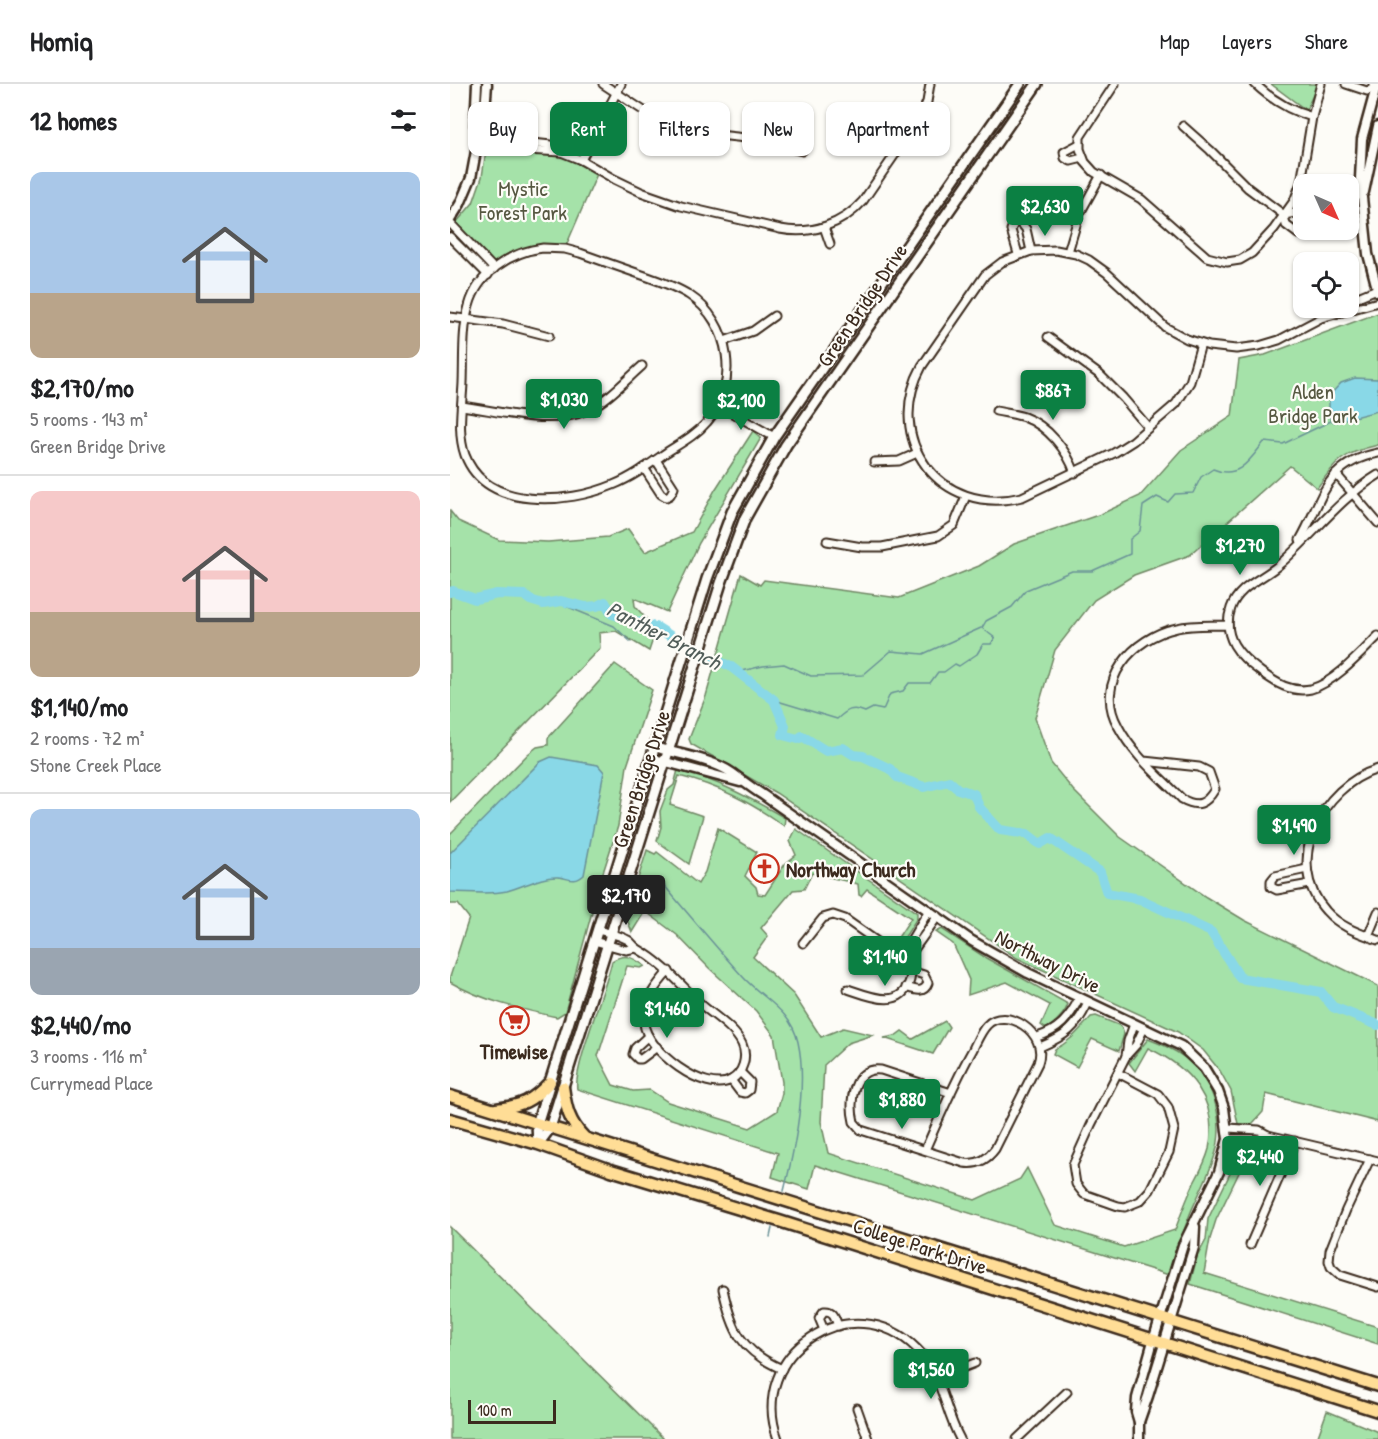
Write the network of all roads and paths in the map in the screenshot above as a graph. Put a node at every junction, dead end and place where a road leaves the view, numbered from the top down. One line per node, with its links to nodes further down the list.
1 (477, 84): 14 (street)
2 (487, 84): 15 (street)
3 (603, 84): 13 (street)
4 (621, 84): 13 (street)
5 (930, 84): 30 (street)
6 (1020, 84): 56 (main road, Green Bridge Drive)
7 (1037, 84): 67 (main road, Green Bridge Drive)
8 (1114, 84): 20 (street)
9 (1255, 84): 16 (street)
10 (1322, 84): 16 (street)
11 (1346, 84): 12 (street)
12 (1376, 86): 26 (street)
13 (616, 93): 19 (street); 24 (street)
14 (476, 102)
15 (486, 102)
16 (1312, 117): 28 (street)
17 (1183, 126): 28 (street)
18 (1378, 126): 26 (street)
19 (742, 137)
20 (1079, 144): 23 (street); 23 (street)
21 (476, 156): 29 (street)
22 (571, 156): 24 (street)
23 (1083, 158): 25 (street)
24 (581, 160): 30 (street)
25 (1101, 176): 28 (street); 35 (street)
26 (1363, 198): 39 (street)
27 (1293, 213): 28 (street)
28 (1284, 215): 31 (street)
29 (450, 221): 37 (street)
30 (824, 227): 33 (street)
31 (1293, 230)
32 (450, 237): 38 (street)
33 (830, 244)
34 (1030, 251): 35 (street); 36 (street); 36 (street)
35 (1068, 252): 50 (street)
36 (1018, 255): 57 (street)
37 (494, 269): 38 (street); 49 (street)
38 (488, 275): 45 (street)
39 (1378, 291): 40 (street)
40 (1359, 297)
41 (1378, 302): 42 (street)
42 (1359, 307)
43 (774, 316): 49 (street)
44 (450, 317): 45 (street)
45 (466, 318): 47 (street); 53 (street)
46 (1321, 318): 50 (street)
47 (549, 336)
48 (1048, 337): 55 (street)
49 (724, 341): 52 (street)
50 (1201, 344): 55 (street)
51 (642, 366): 53 (street)
52 (718, 405): 56 (street); 59 (street)
53 (462, 406): 61 (street)
54 (996, 411): 62 (street)
55 (1148, 428): 62 (street)
56 (774, 437): 67 (main road); 73 (main road, Green Bridge Drive)
57 (917, 453): 60 (street); 66 (street)
58 (1378, 453): 63 (street)
59 (656, 460): 61 (street); 61 (street)
60 (874, 462)
61 (644, 468)
62 (1075, 473): 66 (street)
63 (1336, 474): 65 (street); 70 (street)
64 (1378, 475): 65 (street)
65 (1353, 492): 68 (street); 70 (street)
66 (966, 495): 69 (street)
67 (745, 518): 74 (main road, Green Bridge Drive)
68 (1378, 523)
69 (827, 541)
70 (1293, 550): 71 (street)
71 (1228, 625): 72 (street); 77 (street)
72 (1378, 636)
73 (654, 747): 74 (street, Northway Drive); 75 (main road, Green Bridge Drive)
74 (667, 751): 76 (main road, Green Bridge Drive); 79 (street, Northway Drive)
75 (651, 758): 76 (street, Northway Drive); 85 (main road, Green Bridge Drive)
76 (664, 761): 79 (street, Northway Drive); 88 (main road, Green Bridge Drive)
77 (1144, 761): 77 (street)
78 (1378, 770): 80 (street)
79 (741, 782): 82 (street, Northway Drive)
80 (1307, 869): 81 (street); 81 (street)
81 (1310, 884): 86 (street)
82 (928, 910): 84 (street, Northway Drive); 91 (street)
83 (1378, 912): 86 (street)
84 (938, 916): 91 (street); 96 (street, Northway Drive)
85 (598, 930): 87 (main road, Green Bridge Drive); 88 (street)
86 (1368, 936): 89 (street)
87 (594, 940): 88 (street); 99 (main road, Green Bridge Drive)
88 (610, 940): 92 (street); 101 (main road, Green Bridge Drive)
89 (1378, 940)
90 (802, 943): 91 (street)
91 (907, 953): 93 (street)
92 (669, 971): 102 (street); 107 (street)
93 (911, 971): 94 (street); 94 (street)
94 (906, 987): 95 (street)
95 (848, 989)
96 (1079, 998): 97 (street, Northway Drive); 103 (street)
97 (1088, 1003): 98 (street, Northway Drive); 105 (street)
98 (1134, 1024): 100 (street, Northway Drive); 106 (street)
99 (567, 1028): 101 (main road); 110 (main road, Green Bridge Drive)
100 (1144, 1028): 106 (street); 118 (street, Northway Drive)
101 (581, 1029): 111 (main road, Green Bridge Drive)
102 (648, 1036): 104 (street); 104 (street)
103 (1037, 1038): 105 (street); 112 (street)
104 (657, 1047): 109 (street)
105 (1040, 1047): 124 (street)
106 (1126, 1056): 108 (street)
107 (740, 1072): 109 (street); 109 (street)
108 (1118, 1073): 108 (street)
109 (731, 1080)
110 (550, 1082): 114 (main road); 116 (main road, Green Bridge Drive)
111 (563, 1087): 117 (main road, Green Bridge Drive); 120 (main road)
112 (951, 1093): 124 (street); 124 (street)
113 (450, 1096): 114 (main road, College Park Drive)
114 (491, 1109): 116 (main road, College Park Drive)
115 (450, 1119): 123 (main road, College Park Drive)
116 (537, 1124): 117 (main road, College Park Drive); 123 (main road, Green Bridge Drive)
117 (550, 1128): 120 (main road, College Park Drive); 123 (main road, Green Bridge Drive)
118 (1228, 1128): 119 (street); 121 (street, Northway Drive)
119 (1268, 1135): 121 (street); 122 (street)
120 (587, 1139): 127 (main road, College Park Drive)
121 (1228, 1139): 132 (street, Northway Drive)
122 (1295, 1141): 125 (street); 128 (street)
123 (538, 1144): 129 (main road, College Park Drive)
124 (926, 1150)
125 (1370, 1159): 126 (street); 130 (street)
126 (1378, 1161)
127 (871, 1228): 129 (main road); 132 (main road, College Park Drive)
128 (1250, 1245)
129 (865, 1249): 135 (main road, College Park Drive)
130 (1378, 1287)
131 (723, 1289): 138 (street)
132 (1166, 1320): 135 (street, Northway Drive); 136 (street, Northway Drive); 140 (main road, College Park Drive)
133 (838, 1326): 134 (street); 134 (street); 139 (street)
134 (824, 1330): 138 (street)
135 (1153, 1341): 136 (main road, College Park Drive); 144 (street, Northway Drive)
136 (1165, 1345): 143 (main road, College Park Drive); 144 (street, Northway Drive)
137 (975, 1363): 139 (street)
138 (782, 1369): 145 (street)
139 (936, 1378): 147 (street)
140 (1378, 1386)
141 (1067, 1392): 148 (street)
142 (857, 1408): 146 (street)
143 (1378, 1411)
144 (1138, 1422): 149 (street, Northway Drive)
145 (778, 1439)
146 (868, 1439)
147 (960, 1439)
148 (1017, 1439)
149 (1139, 1439)

